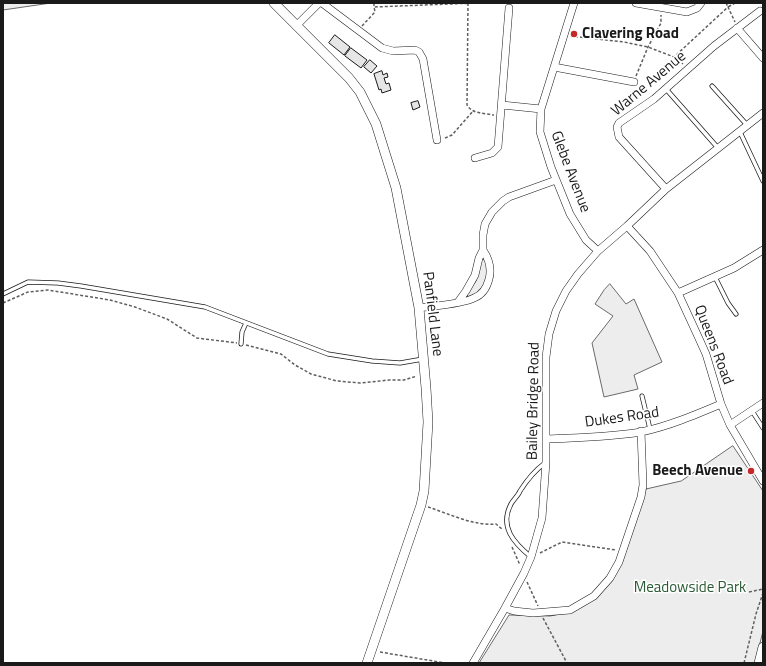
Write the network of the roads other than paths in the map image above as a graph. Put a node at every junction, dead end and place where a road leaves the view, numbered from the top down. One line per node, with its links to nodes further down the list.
1 (274, 3): 8 (street, Panfield Lane)
2 (320, 3): 8 (street); 20 (street)
3 (574, 3): 11 (street, Glebe Avenue)
4 (636, 3): 5 (street)
5 (701, 3)
6 (509, 8): 15 (street)
7 (760, 11): 9 (street, Warne Avenue)
8 (296, 26): 34 (street, Panfield Lane)
9 (737, 28): 10 (street); 14 (street, Warne Avenue)
10 (763, 58)
11 (554, 67): 12 (street); 16 (street, Glebe Avenue)
12 (634, 82)
13 (712, 86): 18 (lane)
14 (666, 89): 21 (lane); 25 (street, Warne Avenue)
15 (502, 105): 16 (street); 22 (street)
16 (542, 109): 23 (street, Glebe Avenue)
17 (763, 114): 18 (street, Bailey Bridge Road)
18 (747, 125): 19 (street, Bailey Bridge Road)
19 (739, 131): 21 (street, Bailey Bridge Road); 24 (lane)
20 (437, 140)
21 (718, 148): 25 (street, Bailey Bridge Road)
22 (475, 158)
23 (556, 180): 27 (street); 29 (street, Glebe Avenue)
24 (763, 181)
25 (666, 189): 26 (street, Bailey Bridge Road)
26 (627, 226): 29 (street, Bailey Bridge Road); 31 (street, Queens Road)
27 (483, 250): 33 (street); 33 (street)
28 (763, 250): 30 (street)
29 (598, 251): 47 (street, Bailey Bridge Road)
30 (715, 277): 31 (street); 35 (lane)
31 (678, 293): 41 (street, Queens Road)
32 (3, 294): 36 (lane)
33 (458, 302): 34 (street)
34 (419, 308): 38 (street, Panfield Lane)
35 (736, 314)
36 (246, 323): 37 (lane); 38 (lane)
37 (241, 344)
38 (424, 359): 53 (street, Panfield Lane)
39 (642, 396): 45 (lane)
40 (763, 403): 42 (street)
41 (721, 404): 43 (street, Queens Road); 45 (street, Dukes Road)
42 (752, 411): 43 (street); 44 (lane)
43 (730, 425): 49 (street, Queens Road)
44 (763, 428)
45 (650, 429): 46 (street, Dukes Road)
46 (641, 432): 47 (street, Dukes Road); 51 (street)
47 (546, 439): 48 (street, Bailey Bridge Road)
48 (546, 462): 50 (street, Bailey Bridge Road); 50 (lane)
49 (763, 482)
50 (531, 557): 51 (street, Bailey Bridge Road)
51 (505, 608): 54 (street, Bailey Bridge Road)
52 (763, 647): 55 (street)
53 (367, 663)
54 (473, 663)
55 (759, 663)

